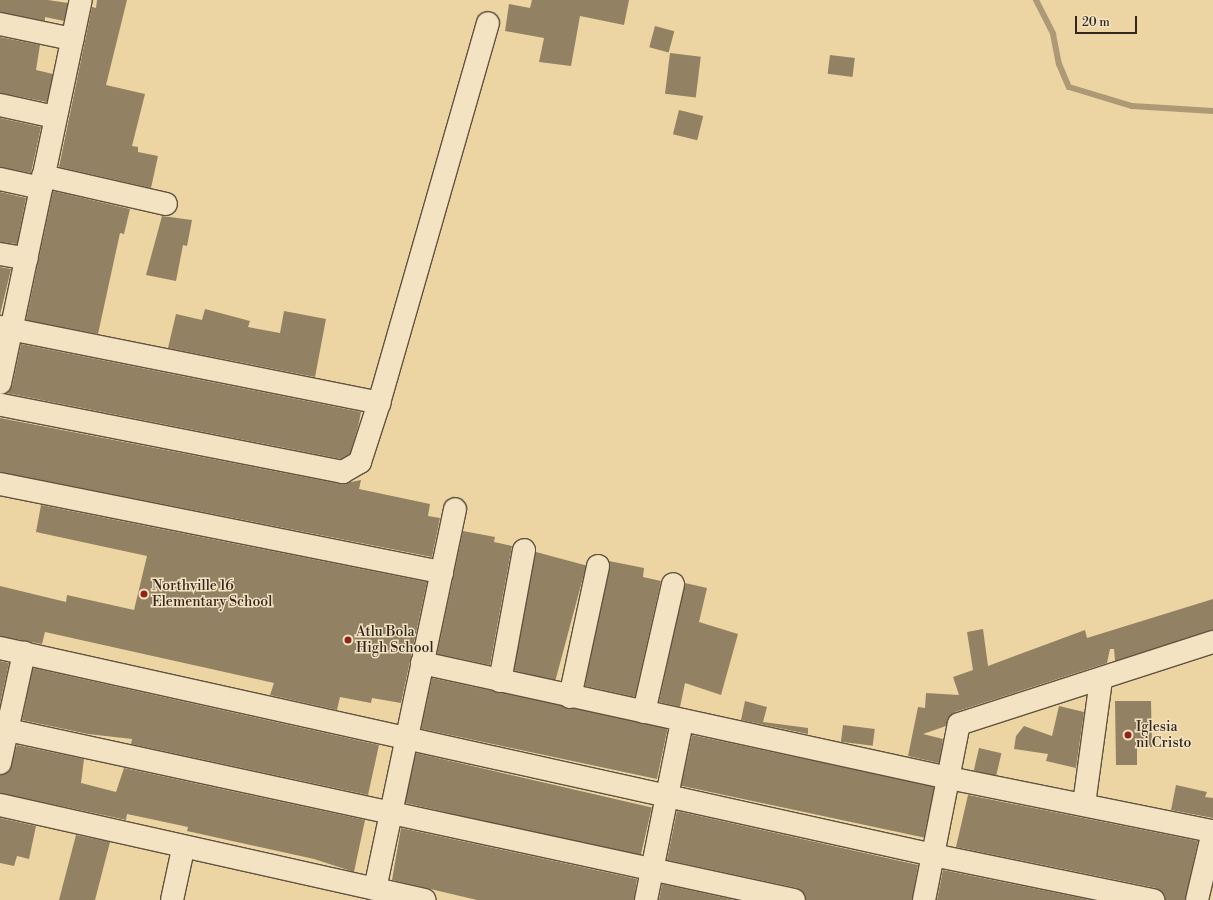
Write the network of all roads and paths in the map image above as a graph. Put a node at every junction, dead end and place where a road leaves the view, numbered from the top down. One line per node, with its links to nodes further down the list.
1 (81, 0): 4 (street)
2 (488, 23): 14 (street)
3 (0, 24): 4 (street)
4 (72, 39): 6 (street)
5 (0, 105): 6 (street)
6 (56, 117): 8 (street)
7 (0, 179): 8 (street)
8 (42, 182): 9 (street); 11 (street)
9 (166, 204)
10 (0, 254): 11 (street)
11 (27, 259): 12 (street)
12 (6, 328): 13 (street); 14 (street)
13 (0, 383)
14 (379, 403): 15 (street)
15 (0, 405)
16 (0, 484): 20 (street)
17 (455, 509): 20 (street)
18 (524, 550): 27 (street)
19 (598, 566): 28 (street)
20 (442, 572): 25 (street)
21 (673, 584): 29 (street)
22 (1213, 642): 26 (street)
23 (0, 648): 24 (street)
24 (24, 653): 31 (street); 32 (street)
25 (422, 663): 27 (street); 32 (street)
26 (1101, 680): 34 (street); 36 (street)
27 (500, 682): 28 (street)
28 (570, 697): 29 (street)
29 (644, 712): 30 (street)
30 (682, 720): 34 (street); 35 (street)
31 (8, 730): 33 (street); 38 (street)
32 (406, 738): 35 (street); 38 (street)
33 (0, 763)
34 (949, 778): 36 (street); 41 (street)
35 (665, 796): 41 (street); 42 (street)
36 (1084, 804): 39 (street)
37 (0, 805): 40 (street)
38 (389, 811): 42 (street); 43 (street)
39 (1213, 831): 50 (street)
40 (183, 849): 43 (street); 44 (street)
41 (934, 855): 48 (street); 49 (street)
42 (652, 868): 46 (street); 47 (street)
43 (375, 889): 45 (street)
44 (172, 900)
45 (424, 900)
46 (646, 900)
47 (794, 900)
48 (924, 900)
49 (1153, 900)
50 (1197, 900)

